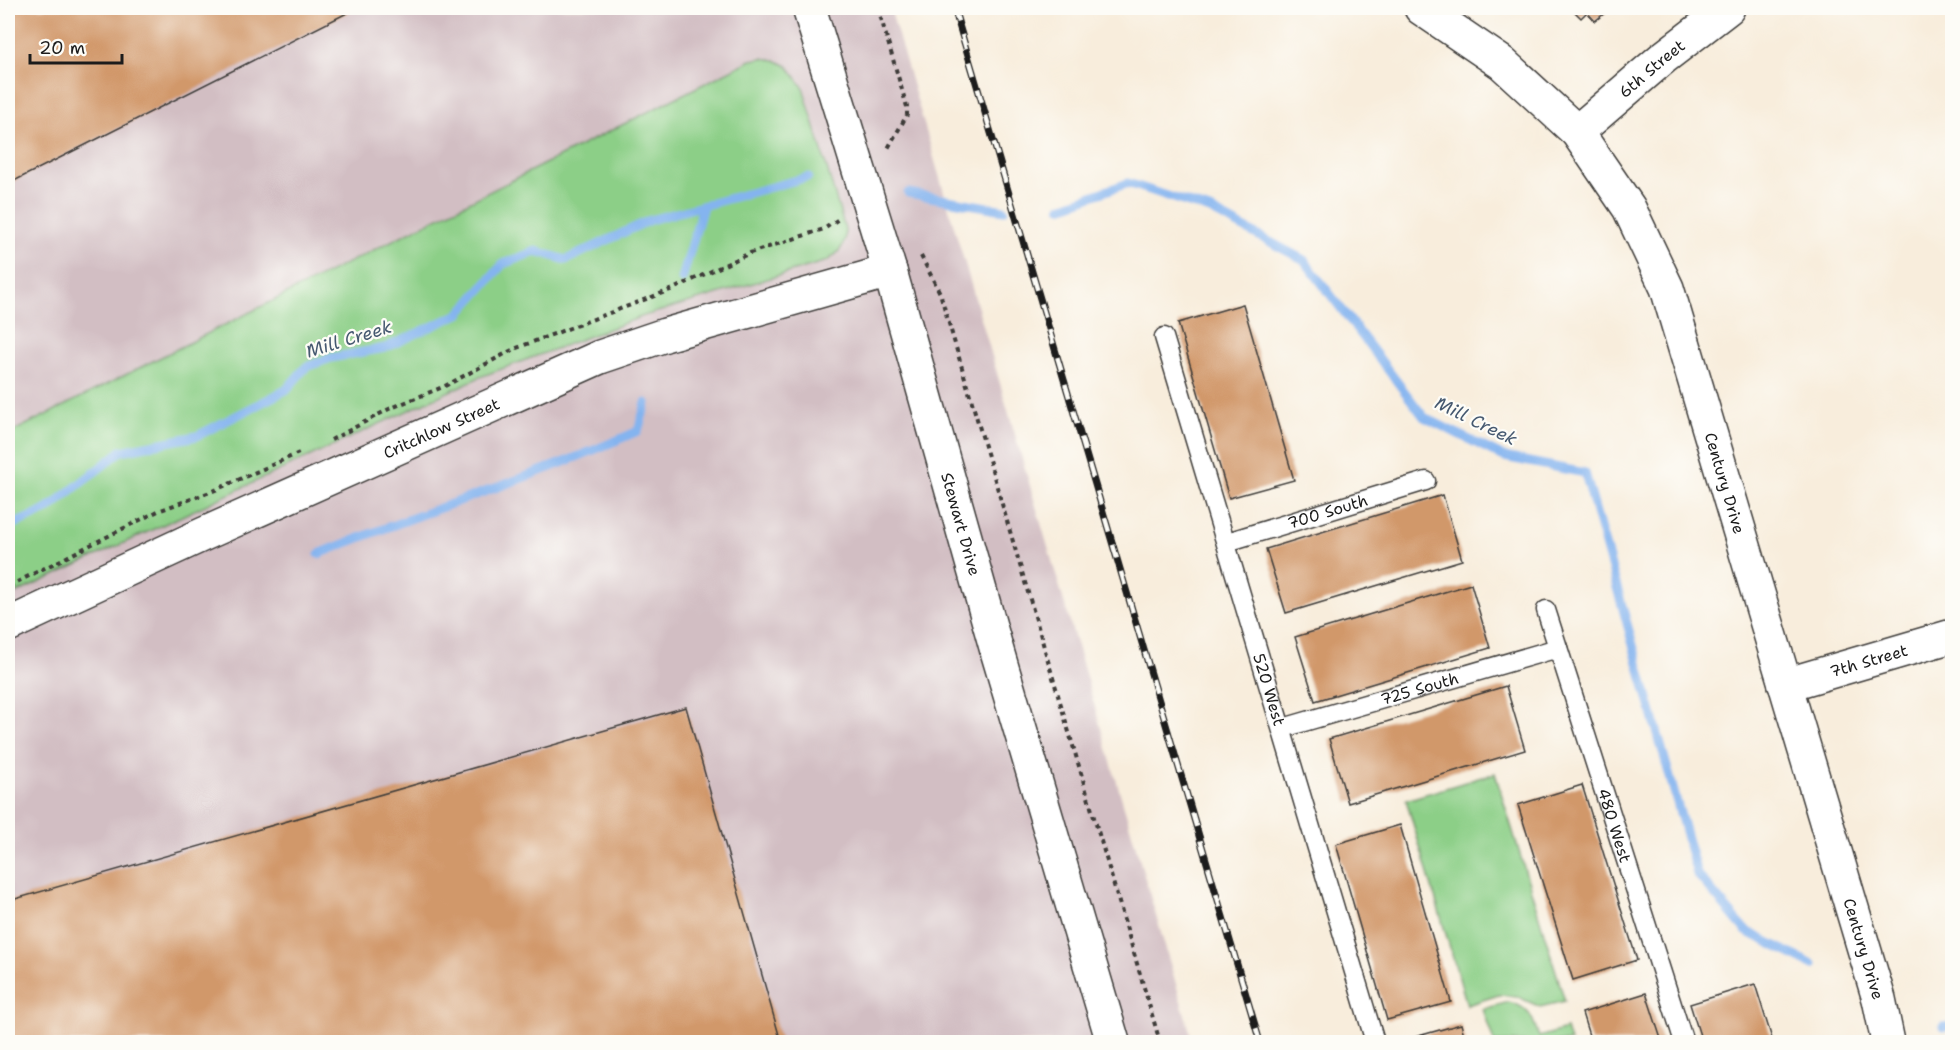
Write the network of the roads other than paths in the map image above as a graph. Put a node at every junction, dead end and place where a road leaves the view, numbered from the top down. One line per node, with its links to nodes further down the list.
1 (809, 8): 5 (street, Stewart Drive)
2 (1421, 8): 4 (street, Century Drive)
3 (1728, 8): 4 (street, 6th Street)
4 (1577, 132): 13 (street, Century Drive)
5 (890, 271): 10 (street, Critchlow Street); 15 (street, Stewart Drive)
6 (1164, 336): 8 (lane, 520 West)
7 (1426, 481): 8 (lane, 700 South)
8 (1227, 542): 14 (lane, 520 West)
9 (1546, 610): 12 (lane, 480 West)
10 (8, 625)
11 (1953, 636): 13 (street, 7th Street)
12 (1558, 648): 14 (lane, 725 South); 17 (lane, 480 West)
13 (1785, 685): 18 (street, Century Drive)
14 (1283, 728): 16 (lane, 520 West)
15 (1113, 1042)
16 (1375, 1042)
17 (1684, 1042)
18 (1888, 1042)

